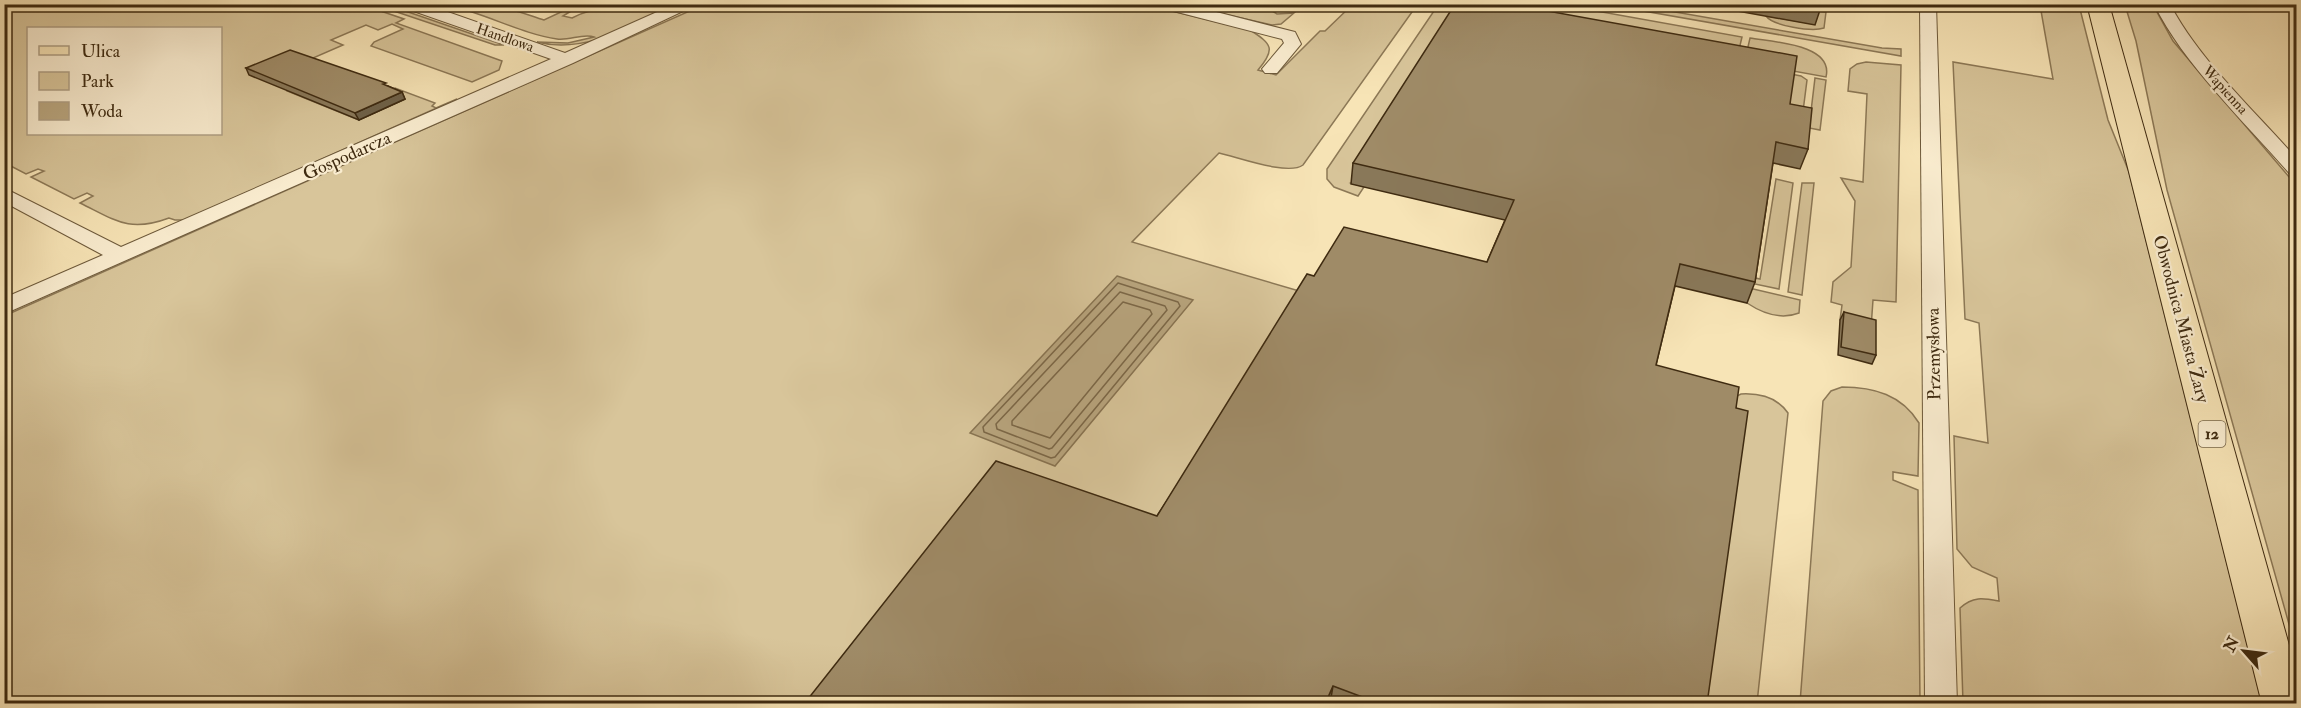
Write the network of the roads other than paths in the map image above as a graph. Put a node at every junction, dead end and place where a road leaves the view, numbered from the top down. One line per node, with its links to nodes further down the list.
1 (408, 4): 7 (street, Handlowa)
2 (690, 4): 7 (street, Gospodarcza)
3 (1164, 4): 8 (street)
4 (1928, 4): 13 (street, Przemysłowa)
5 (2098, 4): 14 (main road, Obwodnica Miasta Żary / 12)
6 (2162, 4): 9 (street, Wapienna)
7 (567, 59): 11 (street, Gospodarcza)
8 (1271, 69)
9 (2296, 169)
10 (4, 194): 11 (street)
11 (121, 256): 12 (street, Gospodarcza)
12 (4, 307)
13 (1941, 704)
14 (2284, 704)

